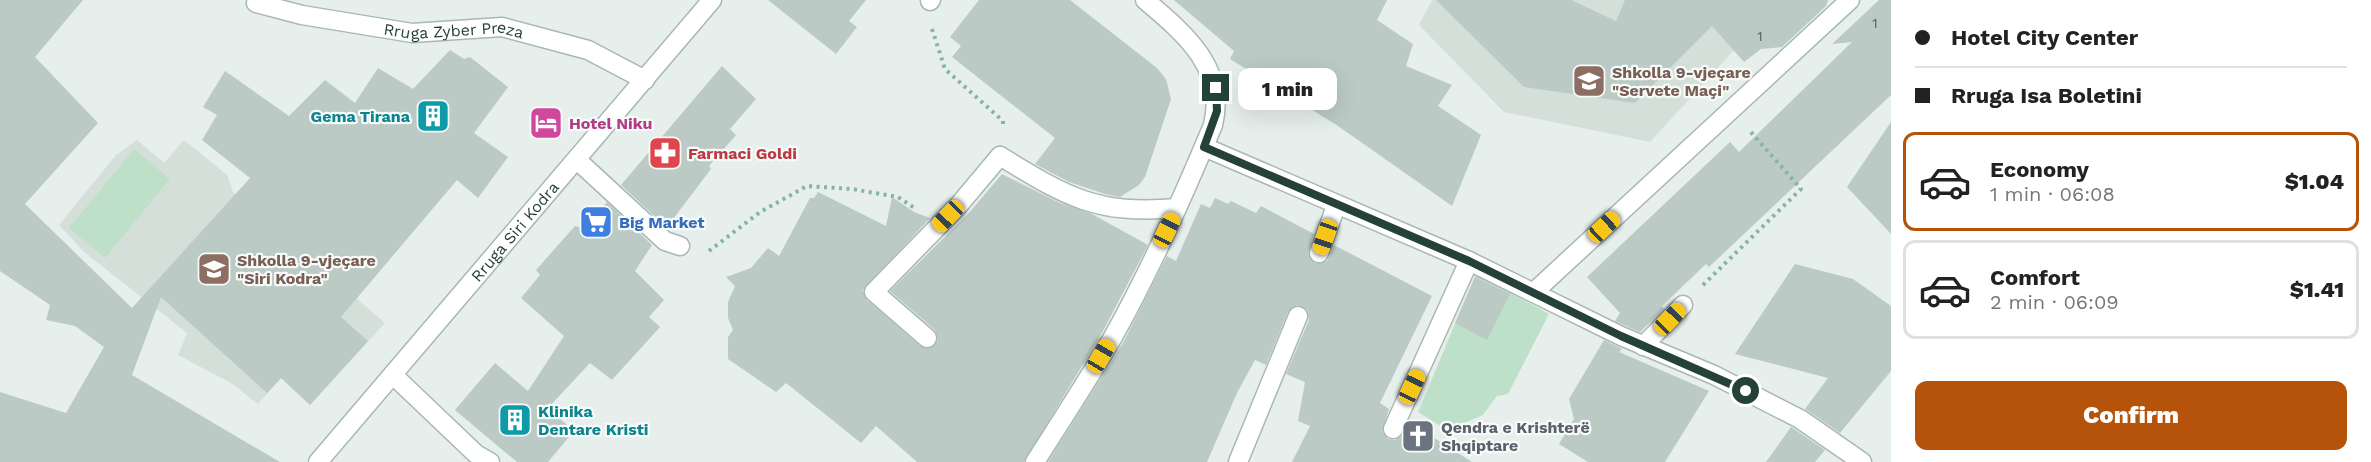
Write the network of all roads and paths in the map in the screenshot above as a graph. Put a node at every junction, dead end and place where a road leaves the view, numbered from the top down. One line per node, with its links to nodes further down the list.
1 (712, 0): 6 (street, Rruga Siri Kodra)
2 (931, 0): 9 (path)
3 (1145, 0): 8 (street)
4 (1850, 0): 7 (street)
5 (256, 3): 6 (street, Rruga Zyber Preza)
6 (645, 80): 10 (street, Rruga Siri Kodra)
7 (1731, 111): 17 (street); 18 (path)
8 (1204, 147): 11 (street); 12 (street)
9 (1000, 156): 12 (street); 13 (street)
10 (577, 160): 14 (street); 22 (street, Rruga Siri Kodra)
11 (1336, 206): 15 (street); 16 (street)
12 (1177, 208): 26 (street)
13 (936, 229): 14 (path); 20 (street)
14 (680, 246)
15 (1319, 253)
16 (1469, 261): 17 (street); 23 (street)
17 (1534, 292): 21 (street)
18 (1683, 305): 21 (street)
19 (1298, 316): 27 (street)
20 (927, 338)
21 (1644, 346): 28 (street)
22 (393, 375): 24 (street, Rruga Siri Kodra); 25 (street)
23 (1393, 429)
24 (318, 462)
25 (490, 462)
26 (1035, 462)
27 (1238, 462)
28 (1862, 462)

